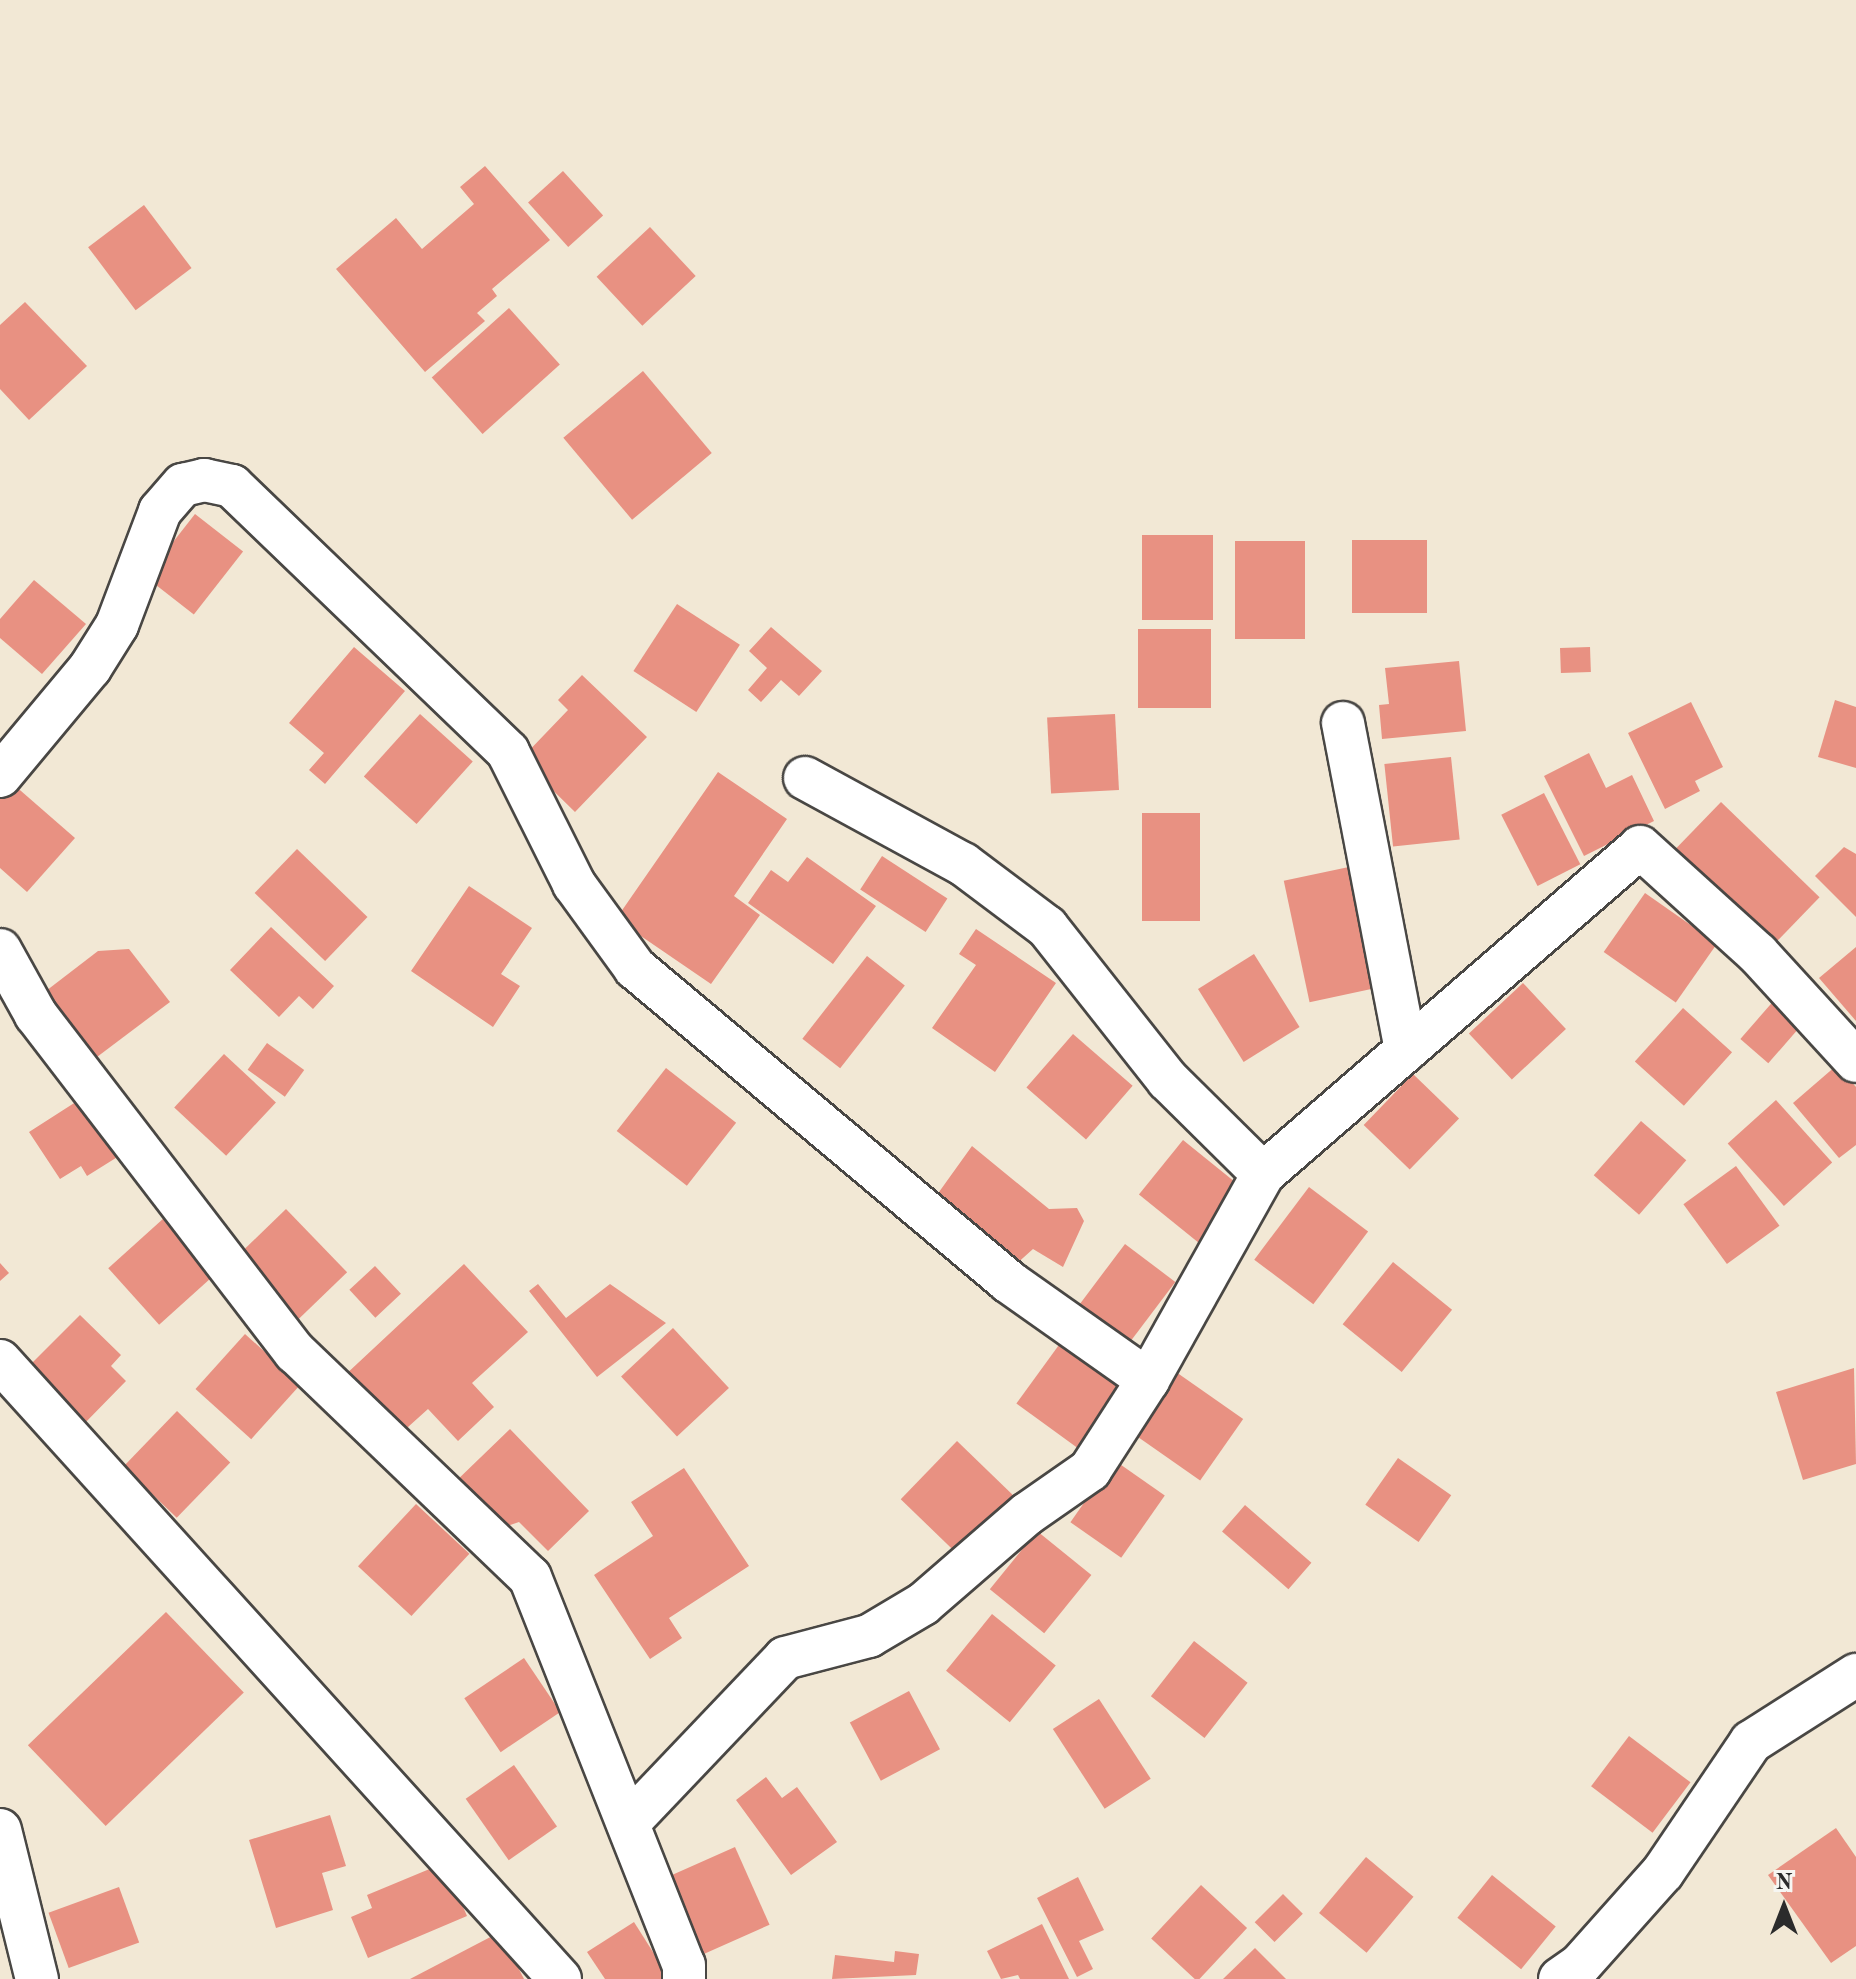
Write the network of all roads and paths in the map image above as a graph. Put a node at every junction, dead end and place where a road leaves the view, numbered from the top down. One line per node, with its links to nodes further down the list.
1 (1343, 723): 5 (street)
2 (0, 776): 9 (street)
3 (805, 778): 7 (street)
4 (0, 950): 11 (street)
5 (1406, 1050): 6 (street); 7 (street)
6 (1856, 1061)
7 (1263, 1174): 9 (street)
8 (0, 1361): 14 (street)
9 (1148, 1380): 11 (street)
10 (1856, 1675): 16 (street)
11 (629, 1822): 15 (street)
12 (0, 1830): 13 (street)
13 (37, 1979)
14 (560, 1979)
15 (684, 1979)
16 (1560, 1979)

